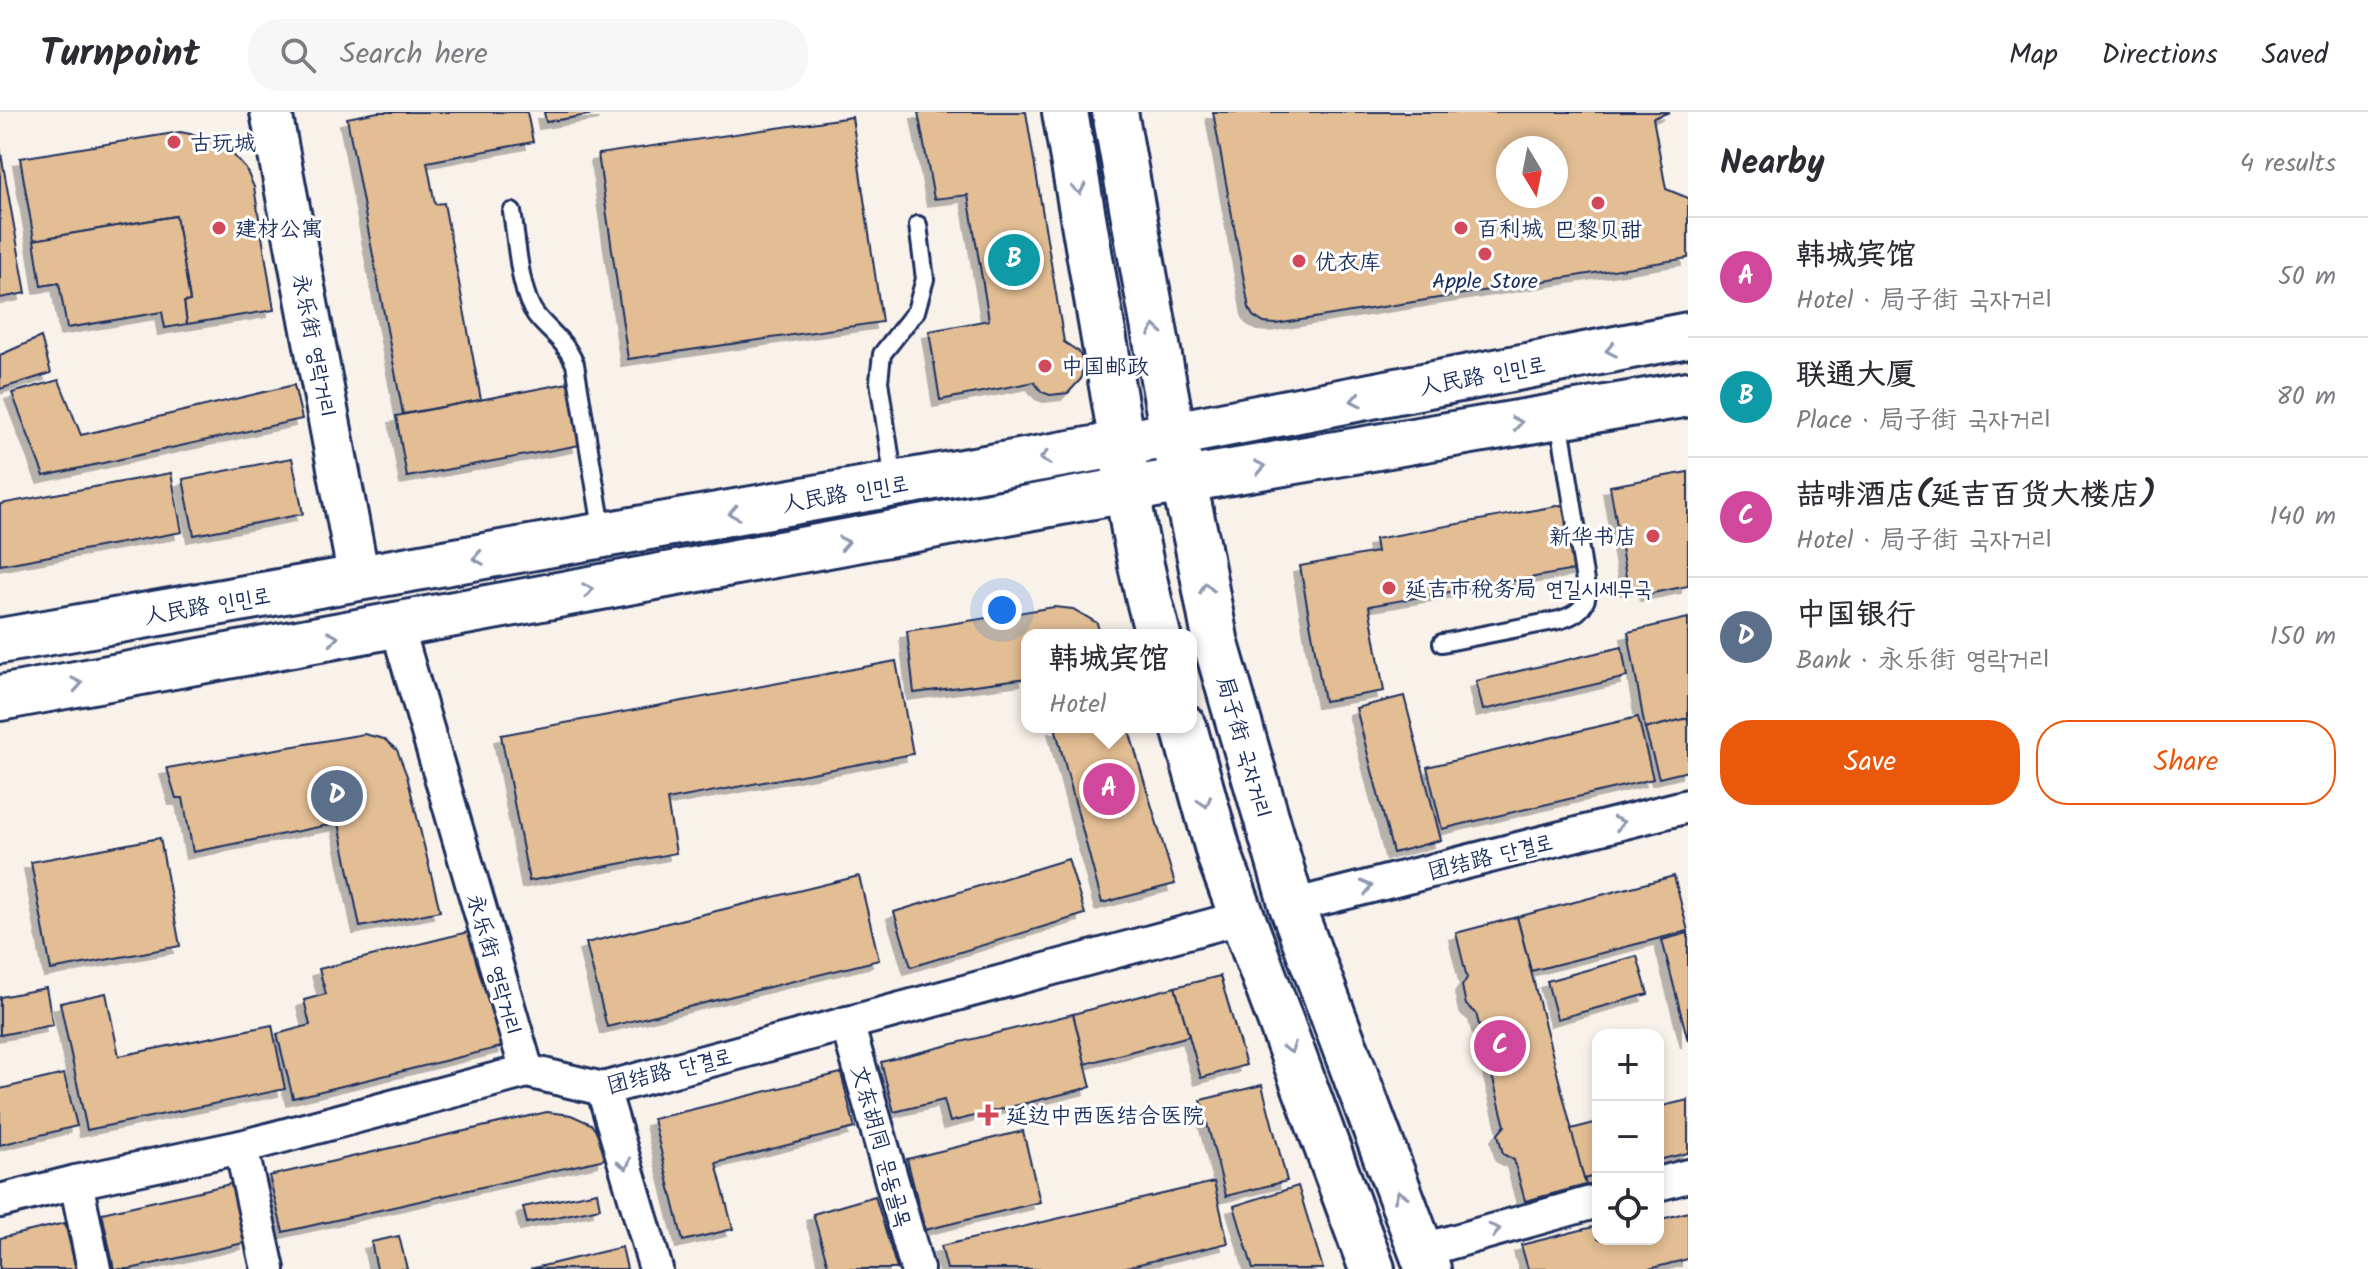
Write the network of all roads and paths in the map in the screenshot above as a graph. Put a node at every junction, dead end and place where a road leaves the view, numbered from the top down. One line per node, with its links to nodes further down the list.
1 (271, 112): 15 (street, 永乐街 영락거리)
2 (1065, 112): 10 (main road, one-way to 10)
3 (1115, 112): 9 (main road, 局子街 국자거리, one-way to 3)
4 (512, 212): 14 (lane)
5 (918, 225): 12 (lane)
6 (1688, 335): 9 (main road, 人民路 인민로, one-way to 9)
7 (1688, 394): 8 (main road)
8 (1559, 416): 11 (main road, one-way to 8); 19 (lane)
9 (1173, 434): 10 (main road, 人民路 인민로); 11 (main road, 局子街 국자거리)
10 (1122, 444): 12 (main road, 人民路 인민로, one-way to 12); 13 (main road)
11 (1183, 480): 13 (main road); 23 (main road, 局子街 국자거리, one-way to 11)
12 (895, 484): 14 (main road, 人民路 인민로, one-way to 14)
13 (1126, 490): 16 (main road, one-way to 13); 17 (main road)
14 (603, 536): 15 (main road, 人民路 인민로, one-way to 15)
15 (359, 579): 18 (main road, 人民路 인민로)
16 (397, 626): 20 (main road, one-way to 16); 26 (street, 永乐街 영락거리)
17 (1156, 629)
18 (0, 641)
19 (1442, 643)
20 (0, 698)
21 (1186, 733): 24 (main road, one-way to 24)
22 (1688, 806): 23 (street, 团结路 단결로, one-way to 22)
23 (1292, 906): 34 (main road, 局子街 국자거리, one-way to 23)
24 (1243, 917): 25 (street, 团结路 단결로); 39 (main road, one-way to 39)
25 (847, 1023): 27 (street, 团结路 단결로); 38 (street, 文东胡同 문동골목)
26 (527, 1071): 27 (street, 团结路 단결로); 28 (street, 团结路 단결로)
27 (603, 1089): 37 (street, one-way to 37)
28 (241, 1147): 30 (street, 团结路 단결로); 36 (street)
29 (1688, 1176): 31 (street)
30 (76, 1182): 32 (street, 团结路 단결로); 35 (street)
31 (1664, 1182)
32 (0, 1201)
33 (1592, 1203): 34 (street, one-way to 33)
34 (1424, 1260)
35 (94, 1269)
36 (268, 1269)
37 (656, 1269)
38 (917, 1269)
39 (1372, 1269)

